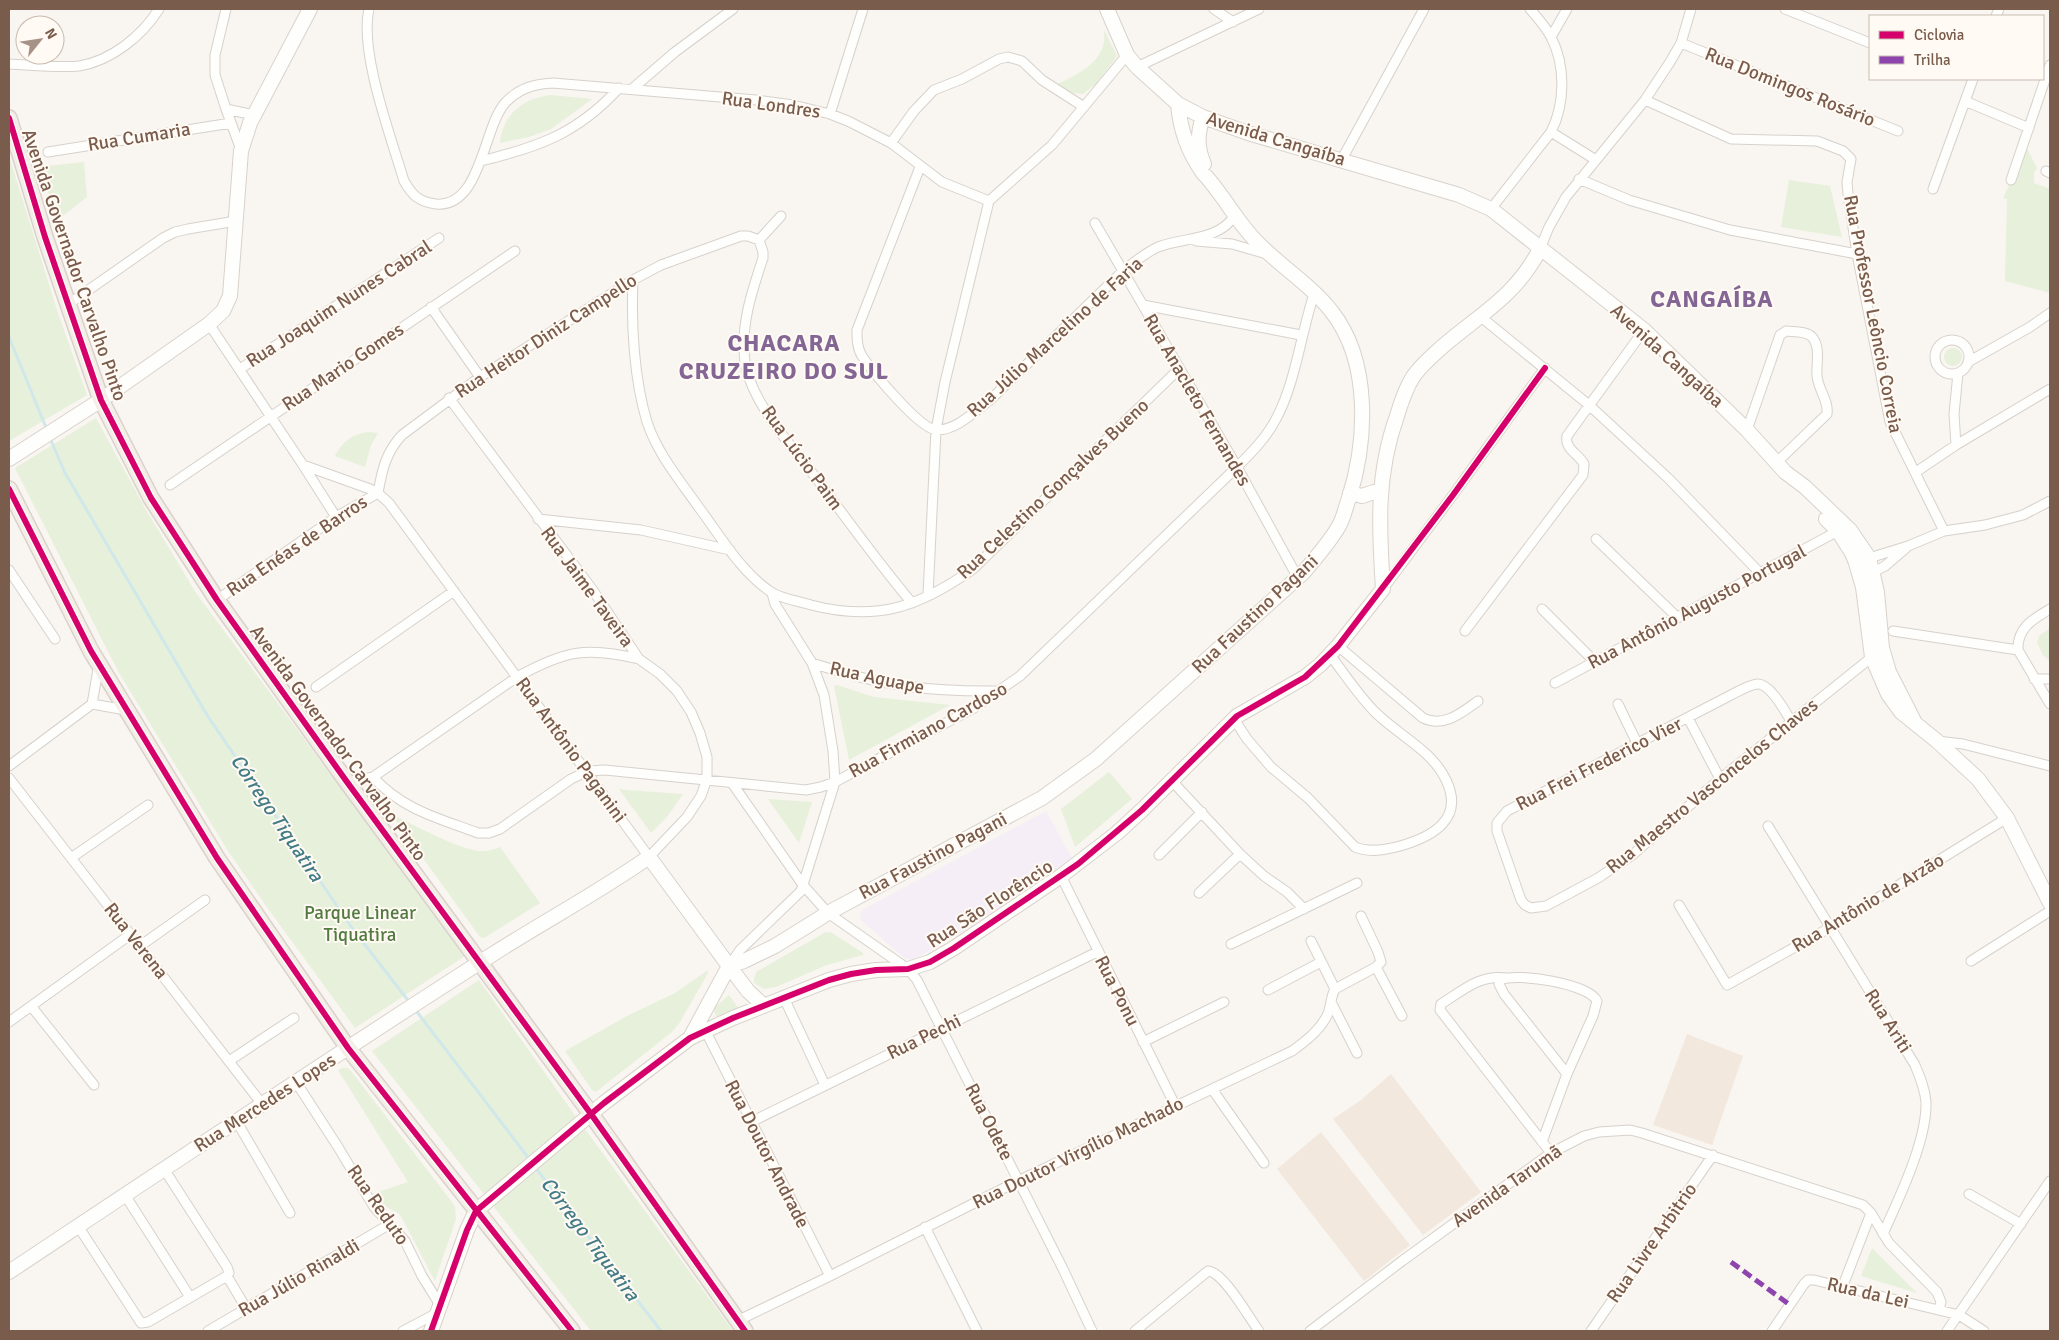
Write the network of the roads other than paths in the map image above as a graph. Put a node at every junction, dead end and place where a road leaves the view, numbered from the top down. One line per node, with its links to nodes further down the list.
1 (159, 9): 20 (street)
2 (226, 9): 30 (street)
3 (310, 9): 32 (street)
4 (369, 9): 44 (street, Rua Londres)
5 (733, 9): 25 (street)
6 (863, 9): 31 (street)
7 (1107, 9): 19 (street, Avenida Cangaíba)
8 (1214, 9): 15 (street)
9 (1259, 9): 15 (street)
10 (1424, 9): 42 (street)
11 (1530, 9): 16 (street)
12 (1566, 9): 16 (street)
13 (1691, 9): 17 (street)
14 (1786, 9): 18 (street)
15 (1233, 22): 22 (street)
16 (1551, 37): 37 (street)
17 (1681, 43): 26 (street); 38 (street, Rua Domingos Rosário)
18 (1869, 43)
19 (1127, 55): 22 (street, Avenida Cangaíba); 29 (street)
20 (9, 64)
21 (2050, 65): 36 (street)
22 (1136, 68): 28 (street, Avenida Cangaíba)
23 (1973, 80): 27 (street)
24 (620, 88): 25 (street, Rua Londres); 44 (street); 44 (street, Rua Londres)
25 (632, 89): 31 (street, Rua Londres)
26 (1645, 100): 43 (street); 61 (street, Rua Professor Leôncio Correia)
27 (1965, 101): 36 (street); 49 (street)
28 (1178, 104): 33 (street, Avenida Cangaíba); 48 (street, Rua Faustino Pagani)
29 (1084, 107): 39 (street); 50 (street)
30 (226, 109): 32 (street); 35 (street)
31 (830, 114): 39 (street, Rua Londres)
32 (254, 115): 40 (street)
33 (1203, 117): 42 (street, Avenida Cangaíba); 48 (street, Rua Faustino Pagani)
34 (9, 118): 66 (main road, Avenida Governador Carvalho Pinto)
35 (230, 123): 40 (street); 41 (street, Rua Cumaria)
36 (2029, 128): 47 (street)
37 (1551, 132): 43 (street); 51 (street)
38 (1898, 132)
39 (891, 143): 45 (street, Rua Londres)
40 (241, 151): 54 (street)
41 (48, 152)
42 (1342, 159): 51 (street, Avenida Cangaíba)
43 (1596, 160): 46 (street)
44 (481, 161)
45 (920, 167): 50 (street, Rua Londres); 85 (street)
46 (1579, 179): 59 (street); 61 (street)
47 (2011, 180)
48 (1211, 181): 52 (street, Rua Faustino Pagani)
49 (1933, 189)
50 (989, 201): 85 (street)
51 (1490, 209): 59 (street, Avenida Cangaíba)
52 (1235, 215): 58 (street, Rua Júlio Marcelino de Faria); 62 (street, Rua Faustino Pagani)
53 (781, 216): 57 (street)
54 (236, 221): 66 (street); 71 (street)
55 (1095, 223): 63 (street, Rua Anacleto Fernandes)
56 (439, 238): 76 (street, Rua Joaquim Nunes Cabral)
57 (759, 240): 64 (street, Rua Heitor Diniz Campello); 118 (street, Rua Lúcio Paim)
58 (1181, 240): 62 (street, Rua Júlio Marcelino de Faria); 63 (street, Rua Júlio Marcelino de Faria)
59 (1540, 249): 70 (street); 72 (street, Avenida Cangaíba)
60 (515, 250): 68 (street, Rua Mario Gomes)
61 (1857, 254): 94 (street, Rua Professor Leôncio Correia)
62 (1272, 256): 65 (street, Rua Faustino Pagani)
63 (1123, 271): 67 (street, Rua Anacleto Fernandes); 85 (street, Rua Júlio Marcelino de Faria)
64 (633, 280): 79 (street, Rua Heitor Diniz Campello); 107 (street, Rua Celestino Gonçalves Bueno)
65 (1315, 291): 73 (street, Rua Firmiano Cardoso); 88 (street, Rua Faustino Pagani)
66 (67, 305): 82 (main road, Avenida Governador Carvalho Pinto)
67 (1142, 305): 73 (street); 77 (street, Rua Anacleto Fernandes)
68 (431, 307): 79 (street); 84 (street, Rua Mario Gomes)
69 (2050, 313): 74 (street)
70 (1481, 318): 75 (street); 89 (street)
71 (209, 324): 76 (street); 82 (street)
72 (1644, 330): 83 (street); 86 (street, Avenida Cangaíba)
73 (1301, 335): 92 (street, Rua Firmiano Cardoso)
74 (1968, 362): 78 (street); 78 (street)
75 (1545, 368): 83 (street); 113 (street)
76 (240, 369): 84 (street)
77 (1180, 369): 92 (street, Rua Anacleto Fernandes); 116 (street, Rua Celestino Gonçalves Bueno)
78 (1958, 373): 87 (street)
79 (480, 377): 81 (street, Rua Heitor Diniz Campello)
80 (2050, 389): 87 (street)
81 (449, 398): 99 (street, Rua Heitor Diniz Campello); 102 (street, Rua Jaime Taveira)
82 (101, 400): 90 (street); 117 (main road, Avenida Governador Carvalho Pinto)
83 (1589, 405): 110 (street); 122 (street)
84 (271, 416): 91 (street); 95 (street, Rua Mario Gomes)
85 (936, 430): 116 (street)
86 (1747, 430): 93 (street, Avenida Cangaíba); 93 (street)
87 (1956, 444): 94 (street)
88 (1359, 452): 89 (street); 98 (street, Rua Faustino Pagani)
89 (1384, 458): 97 (street)
90 (9, 459)
91 (303, 465): 99 (street); 101 (street)
92 (1237, 467): 112 (street, Rua Anacleto Fernandes); 138 (street, Rua Firmiano Cardoso)
93 (1781, 467): 103 (street, Avenida Cangaíba); 108 (street, Avenida Cangaíba)
94 (1916, 472): 104 (street, Rua Professor Leôncio Correia)
95 (170, 484)
96 (9, 489): 131 (main road)
97 (1380, 490): 98 (street); 113 (street)
98 (1350, 492): 112 (street, Rua Faustino Pagani)
99 (378, 493): 101 (street, Rua Enéas de Barros); 114 (street, Rua Antônio Paganini)
100 (2050, 502): 104 (street)
101 (336, 517): 117 (street, Rua Enéas de Barros)
102 (538, 519): 107 (street); 128 (street, Rua Jaime Taveira)
103 (1838, 531): 108 (street, Avenida Cangaíba); 110 (street, Rua Antônio Augusto Portugal)
104 (1944, 531): 106 (street)
105 (1596, 539): 121 (street)
106 (1908, 546): 108 (street); 111 (street)
107 (730, 550): 115 (street, Rua Celestino Gonçalves Bueno)
108 (1863, 560): 111 (street, Avenida Cangaíba)
109 (9, 570): 124 (street)
110 (1759, 572): 121 (street, Rua Antônio Augusto Portugal)
111 (1867, 576): 127 (street, Avenida Cangaíba); 147 (street, Avenida Cangaíba)
112 (1298, 578): 179 (street, Rua Faustino Pagani)
113 (1382, 589): 125 (street, Rua São Florêncio)
114 (454, 591): 132 (street, Rua Antônio Paganini); 136 (street)
115 (772, 593): 118 (street, Rua Celestino Gonçalves Bueno); 130 (street)
116 (928, 596): 118 (street, Rua Celestino Gonçalves Bueno)
117 (217, 600): 158 (main road, Avenida Governador Carvalho Pinto)
118 (912, 603)
119 (1542, 608): 129 (street)
120 (2050, 609): 126 (street)
121 (1678, 618): 129 (street, Rua Antônio Augusto Portugal)
122 (1466, 631)
123 (1893, 631): 126 (street)
124 (55, 639)
125 (1334, 650): 139 (street); 145 (street, Rua São Florêncio); 145 (street)
126 (2018, 650): 133 (street)
127 (1872, 657): 146 (street, Rua Maestro Vasconcelos Chaves); 147 (street, Avenida Cangaíba)
128 (639, 659): 132 (street); 155 (street, Rua Jaime Taveira)
129 (1595, 662): 135 (street, Rua Antônio Augusto Portugal)
130 (812, 663): 138 (street, Rua Aguape); 159 (street)
131 (99, 664): 140 (street); 143 (main road)
132 (517, 677): 152 (street, Rua Antônio Paganini); 153 (street)
133 (2034, 679): 134 (street); 137 (street)
134 (2050, 679)
135 (1555, 683)
136 (316, 687)
137 (2046, 690): 142 (street)
138 (1002, 691): 159 (street, Rua Firmiano Cardoso)
139 (1478, 701)
140 (92, 704): 143 (street); 150 (street)
141 (1618, 704): 149 (street)
142 (2050, 704)
143 (126, 710): 208 (main road)
144 (1688, 718): 146 (street, Rua Frei Frederico Vier); 149 (street, Rua Frei Frederico Vier); 156 (street)
145 (1234, 719): 157 (street, Rua São Florêncio)
146 (1791, 721): 156 (street, Rua Maestro Vasconcelos Chaves)
147 (1915, 722): 148 (street, Avenida Cangaíba)
148 (1937, 741): 151 (street); 163 (street, Avenida Cangaíba)
149 (1637, 743): 176 (street, Rua Frei Frederico Vier)
150 (9, 766)
151 (2050, 766)
152 (588, 772): 153 (street, Rua Firmiano Cardoso); 155 (street, Rua Firmiano Cardoso); 167 (street, Rua Antônio Paganini)
153 (373, 777): 158 (street)
154 (9, 778): 168 (street, Rua Verena)
155 (707, 779): 160 (street, Rua Firmiano Cardoso); 167 (street)
156 (1720, 779): 176 (street, Rua Maestro Vasconcelos Chaves)
157 (1172, 780): 162 (street); 169 (street, Rua São Florêncio)
158 (347, 782): 188 (main road, Avenida Governador Carvalho Pinto)
159 (835, 782): 160 (street, Rua Firmiano Cardoso); 171 (street)
160 (732, 783): 171 (street)
161 (148, 805): 168 (street)
162 (1202, 812): 165 (street); 166 (street)
163 (2007, 818): 174 (street, Avenida Cangaíba); 181 (street, Rua Antônio de Arzão)
164 (1768, 826): 181 (street, Rua Ariti)
165 (1240, 854): 172 (street); 177 (street)
166 (1158, 855)
167 (649, 857): 188 (street, Rua Mercedes Lopes); 190 (street, Rua Antônio Paganini)
168 (71, 858): 182 (street, Rua Verena)
169 (1061, 876): 186 (street, Rua Ponu); 192 (street, Rua São Florêncio)
170 (1357, 883): 177 (street)
171 (803, 885): 179 (street); 190 (street)
172 (1198, 893)
173 (205, 900): 185 (street)
174 (2050, 903)
175 (1679, 905): 181 (street, Rua Antônio de Arzão)
176 (1546, 906)
177 (1304, 909): 184 (street)
178 (2050, 911): 187 (street)
179 (828, 913): 190 (street, Rua Faustino Pagani); 192 (street)
180 (1361, 916): 191 (street)
181 (1831, 927): 237 (street, Rua Ariti)
182 (131, 934): 185 (street, Rua Verena); 199 (street)
183 (1311, 941): 189 (street)
184 (1231, 944)
185 (140, 946): 210 (street, Rua Verena)
186 (1097, 952): 204 (street, Rua Pechi); 207 (street, Rua Ponu)
187 (1971, 961)
188 (481, 962): 208 (street, Rua Mercedes Lopes); 218 (main road, Avenida Governador Carvalho Pinto)
189 (1322, 962): 194 (street); 195 (street)
190 (729, 966): 200 (street, Rua Antônio Paganini); 206 (street)
191 (1376, 967): 194 (street); 201 (street)
192 (908, 969): 196 (street, Rua São Florêncio); 204 (street, Rua Odete)
193 (1506, 978): 211 (street); 211 (street); 221 (street)
194 (1335, 989): 198 (street, Rua Doutor Virgílio Machado)
195 (1268, 990)
196 (784, 998): 200 (street, Rua São Florêncio); 213 (street)
197 (1224, 1002): 207 (street)
198 (1331, 1002): 209 (street); 215 (street, Rua Doutor Virgílio Machado)
199 (31, 1006): 203 (street); 214 (street)
200 (764, 1006): 205 (street, Rua São Florêncio)
201 (1402, 1016)
202 (294, 1018): 210 (street)
203 (9, 1022)
204 (941, 1028): 213 (street, Rua Pechi); 226 (street, Rua Odete)
205 (705, 1030): 206 (street, Rua São Florêncio); 220 (street, Rua Doutor Andrade)
206 (690, 1038): 218 (street, Rua São Florêncio)
207 (1143, 1042): 217 (street, Rua Ponu)
208 (348, 1048): 212 (street, Rua Mercedes Lopes); 230 (main road)
209 (1356, 1054)
210 (229, 1061): 216 (street, Rua Verena)
211 (1567, 1074): 221 (street)
212 (296, 1082): 216 (street, Rua Mercedes Lopes); 233 (street, Rua Reduto)
213 (825, 1085): 220 (street, Rua Pechi)
214 (94, 1086)
215 (1212, 1089): 217 (street, Rua Doutor Virgílio Machado); 224 (street)
216 (262, 1104): 219 (street, Rua Mercedes Lopes)
217 (1175, 1105): 226 (street, Rua Doutor Virgílio Machado)
218 (591, 1114): 230 (street, Rua São Florêncio); 247 (main road, Avenida Governador Carvalho Pinto)
219 (237, 1122): 225 (street, Rua Mercedes Lopes); 231 (street)
220 (751, 1122): 240 (street, Rua Doutor Andrade)
221 (1542, 1142): 222 (street)
222 (1551, 1153): 223 (street, Avenida Tarumã); 256 (street, Avenida Tarumã)
223 (1714, 1155): 232 (street, Avenida Tarumã); 257 (street, Rua Livre Arbitrio)
224 (1264, 1163)
225 (164, 1170): 229 (street, Rua Mercedes Lopes); 239 (street)
226 (1018, 1181): 236 (street, Rua Doutor Virgílio Machado); 253 (street, Rua Odete)
227 (2050, 1181): 234 (street)
228 (1969, 1194): 234 (street)
229 (125, 1195): 235 (street, Rua Mercedes Lopes); 242 (street)
230 (476, 1211): 244 (street, Rua São Florêncio); 251 (main road)
231 (290, 1213)
232 (1871, 1213): 237 (street); 241 (street)
233 (390, 1224): 243 (street, Rua Júlio Rinaldi); 244 (street, Rua Reduto)
234 (2021, 1224): 246 (street)
235 (78, 1226): 238 (street, Rua Mercedes Lopes); 242 (street)
236 (925, 1227): 240 (street, Rua Doutor Virgílio Machado); 252 (street)
237 (1883, 1234): 245 (street)
238 (9, 1272)
239 (227, 1272): 242 (street); 243 (street)
240 (830, 1276): 247 (street, Rua Doutor Virgílio Machado)
241 (1842, 1288): 245 (street, Rua da Lei); 258 (street, Rua da Lei)
242 (190, 1297)
243 (246, 1308): 248 (street, Rua Júlio Rinaldi)
244 (439, 1309): 249 (street); 250 (street, Rua São Florêncio)
245 (1939, 1310): 246 (street, Rua da Lei)
246 (1959, 1315): 259 (street); 260 (street, Rua da Lei)
247 (741, 1326)
248 (208, 1331)
249 (402, 1331)
250 (431, 1331)
251 (572, 1331)
252 (977, 1331)
253 (1092, 1331)
254 (1135, 1331): 255 (street)
255 (1259, 1331)
256 (1311, 1331)
257 (1591, 1331)
258 (1772, 1331)
259 (1947, 1331)
260 (1984, 1331)

